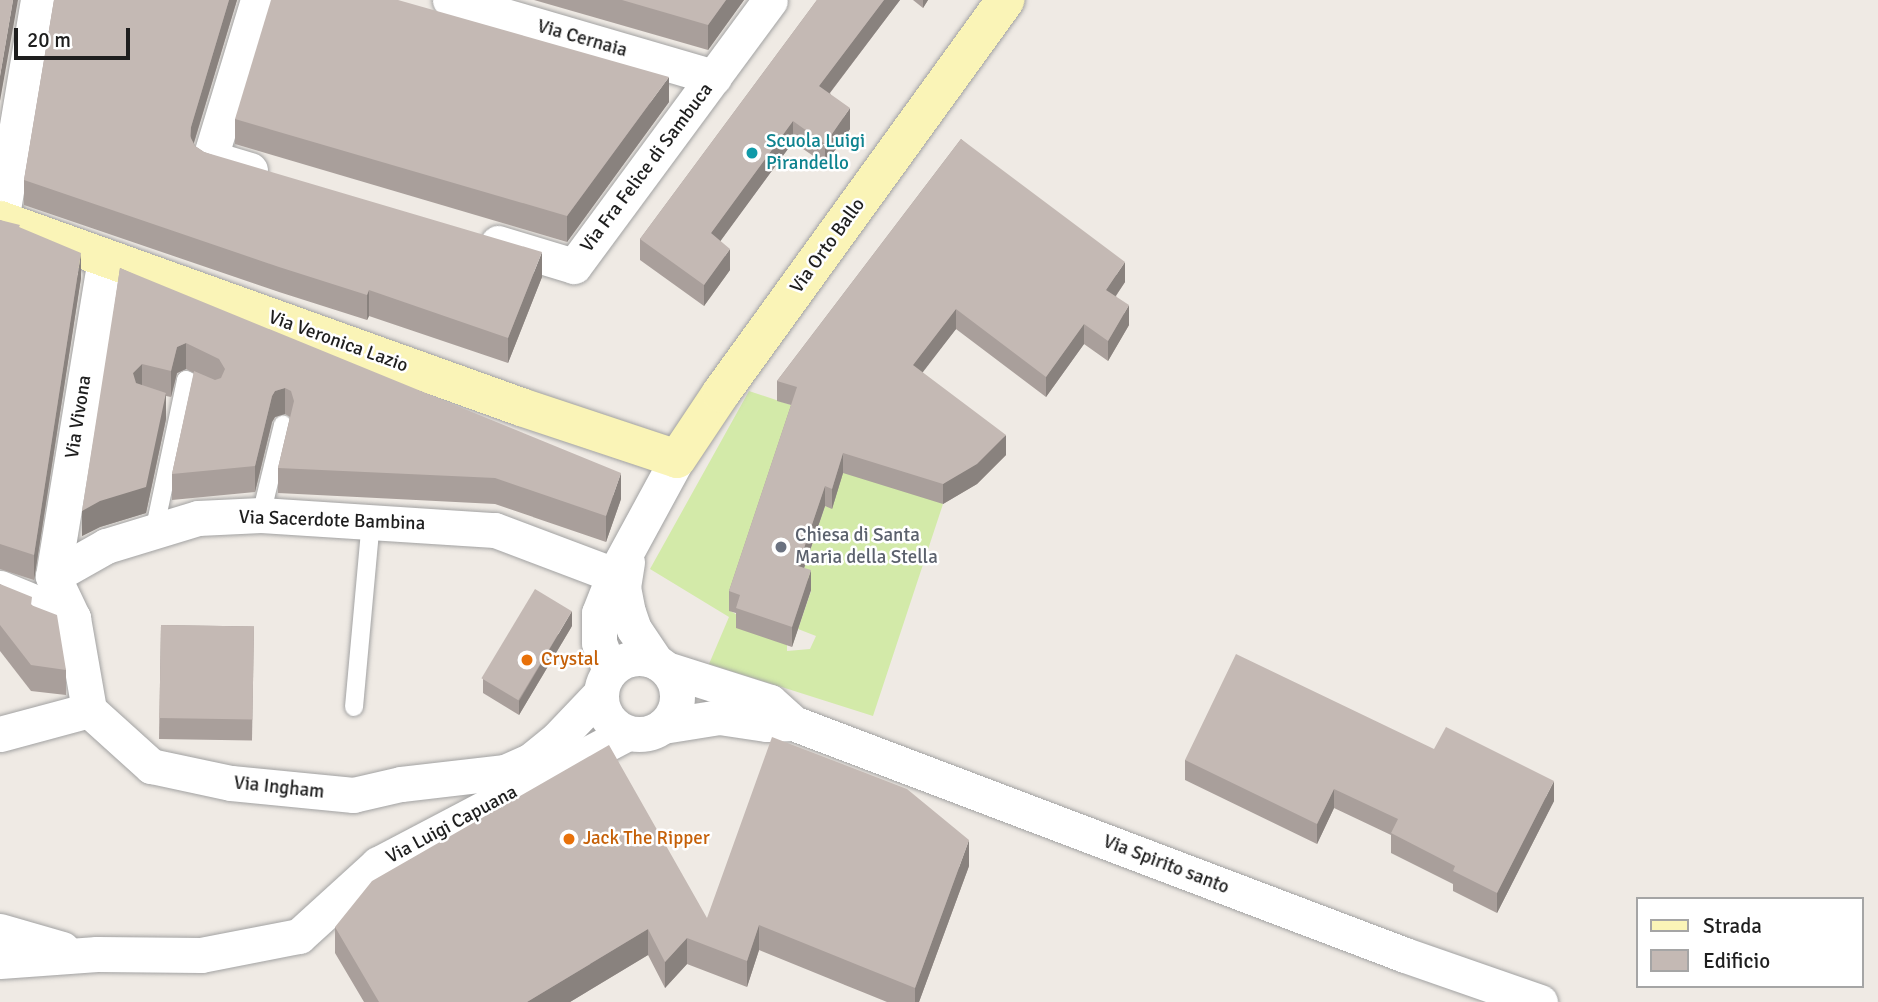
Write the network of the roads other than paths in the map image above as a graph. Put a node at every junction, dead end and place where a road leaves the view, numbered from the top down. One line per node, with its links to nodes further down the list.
1 (38, 0): 8 (street)
2 (258, 0): 7 (street)
3 (450, 0): 6 (street, Via Cernaia)
4 (771, 0): 6 (street, Via Fra Felice di Sambuca)
5 (1006, 0): 13 (street, Via Orto Ballo)
6 (714, 78): 9 (street, Via Fra Felice di Sambuca)
7 (275, 177)
8 (0, 223): 10 (street, Via Veronica Lazio)
9 (470, 235)
10 (105, 259): 13 (street, Via Veronica Lazio); 18 (street, Via Vivona)
11 (214, 395): 16 (lane)
12 (283, 425): 14 (lane)
13 (677, 459): 17 (street)
14 (261, 515): 15 (street, Via Sacerdote Bambina); 16 (street, Via Sacerdote Bambina)
15 (371, 520): 17 (street, Via Sacerdote Bambina); 23 (lane)
16 (154, 532): 18 (street, Via Sacerdote Bambina)
17 (622, 562): 21 (street); 22 (street)
18 (53, 576): 20 (street)
19 (0, 588): 20 (street)
20 (73, 618): 24 (street)
21 (661, 666): 22 (street); 25 (street); 26 (street)
22 (605, 682): 24 (street, Via Ingham); 27 (street)
23 (354, 707)
24 (89, 710): 28 (street)
25 (793, 723): 26 (street); 32 (street, Via Spirito santo)
26 (663, 726): 27 (street)
27 (627, 733): 30 (street, Via Luigi Capuana)
28 (0, 734)
29 (0, 931): 30 (street)
30 (97, 954): 31 (street, Via Luigi Capuana)
31 (0, 961)
32 (1540, 1002)

